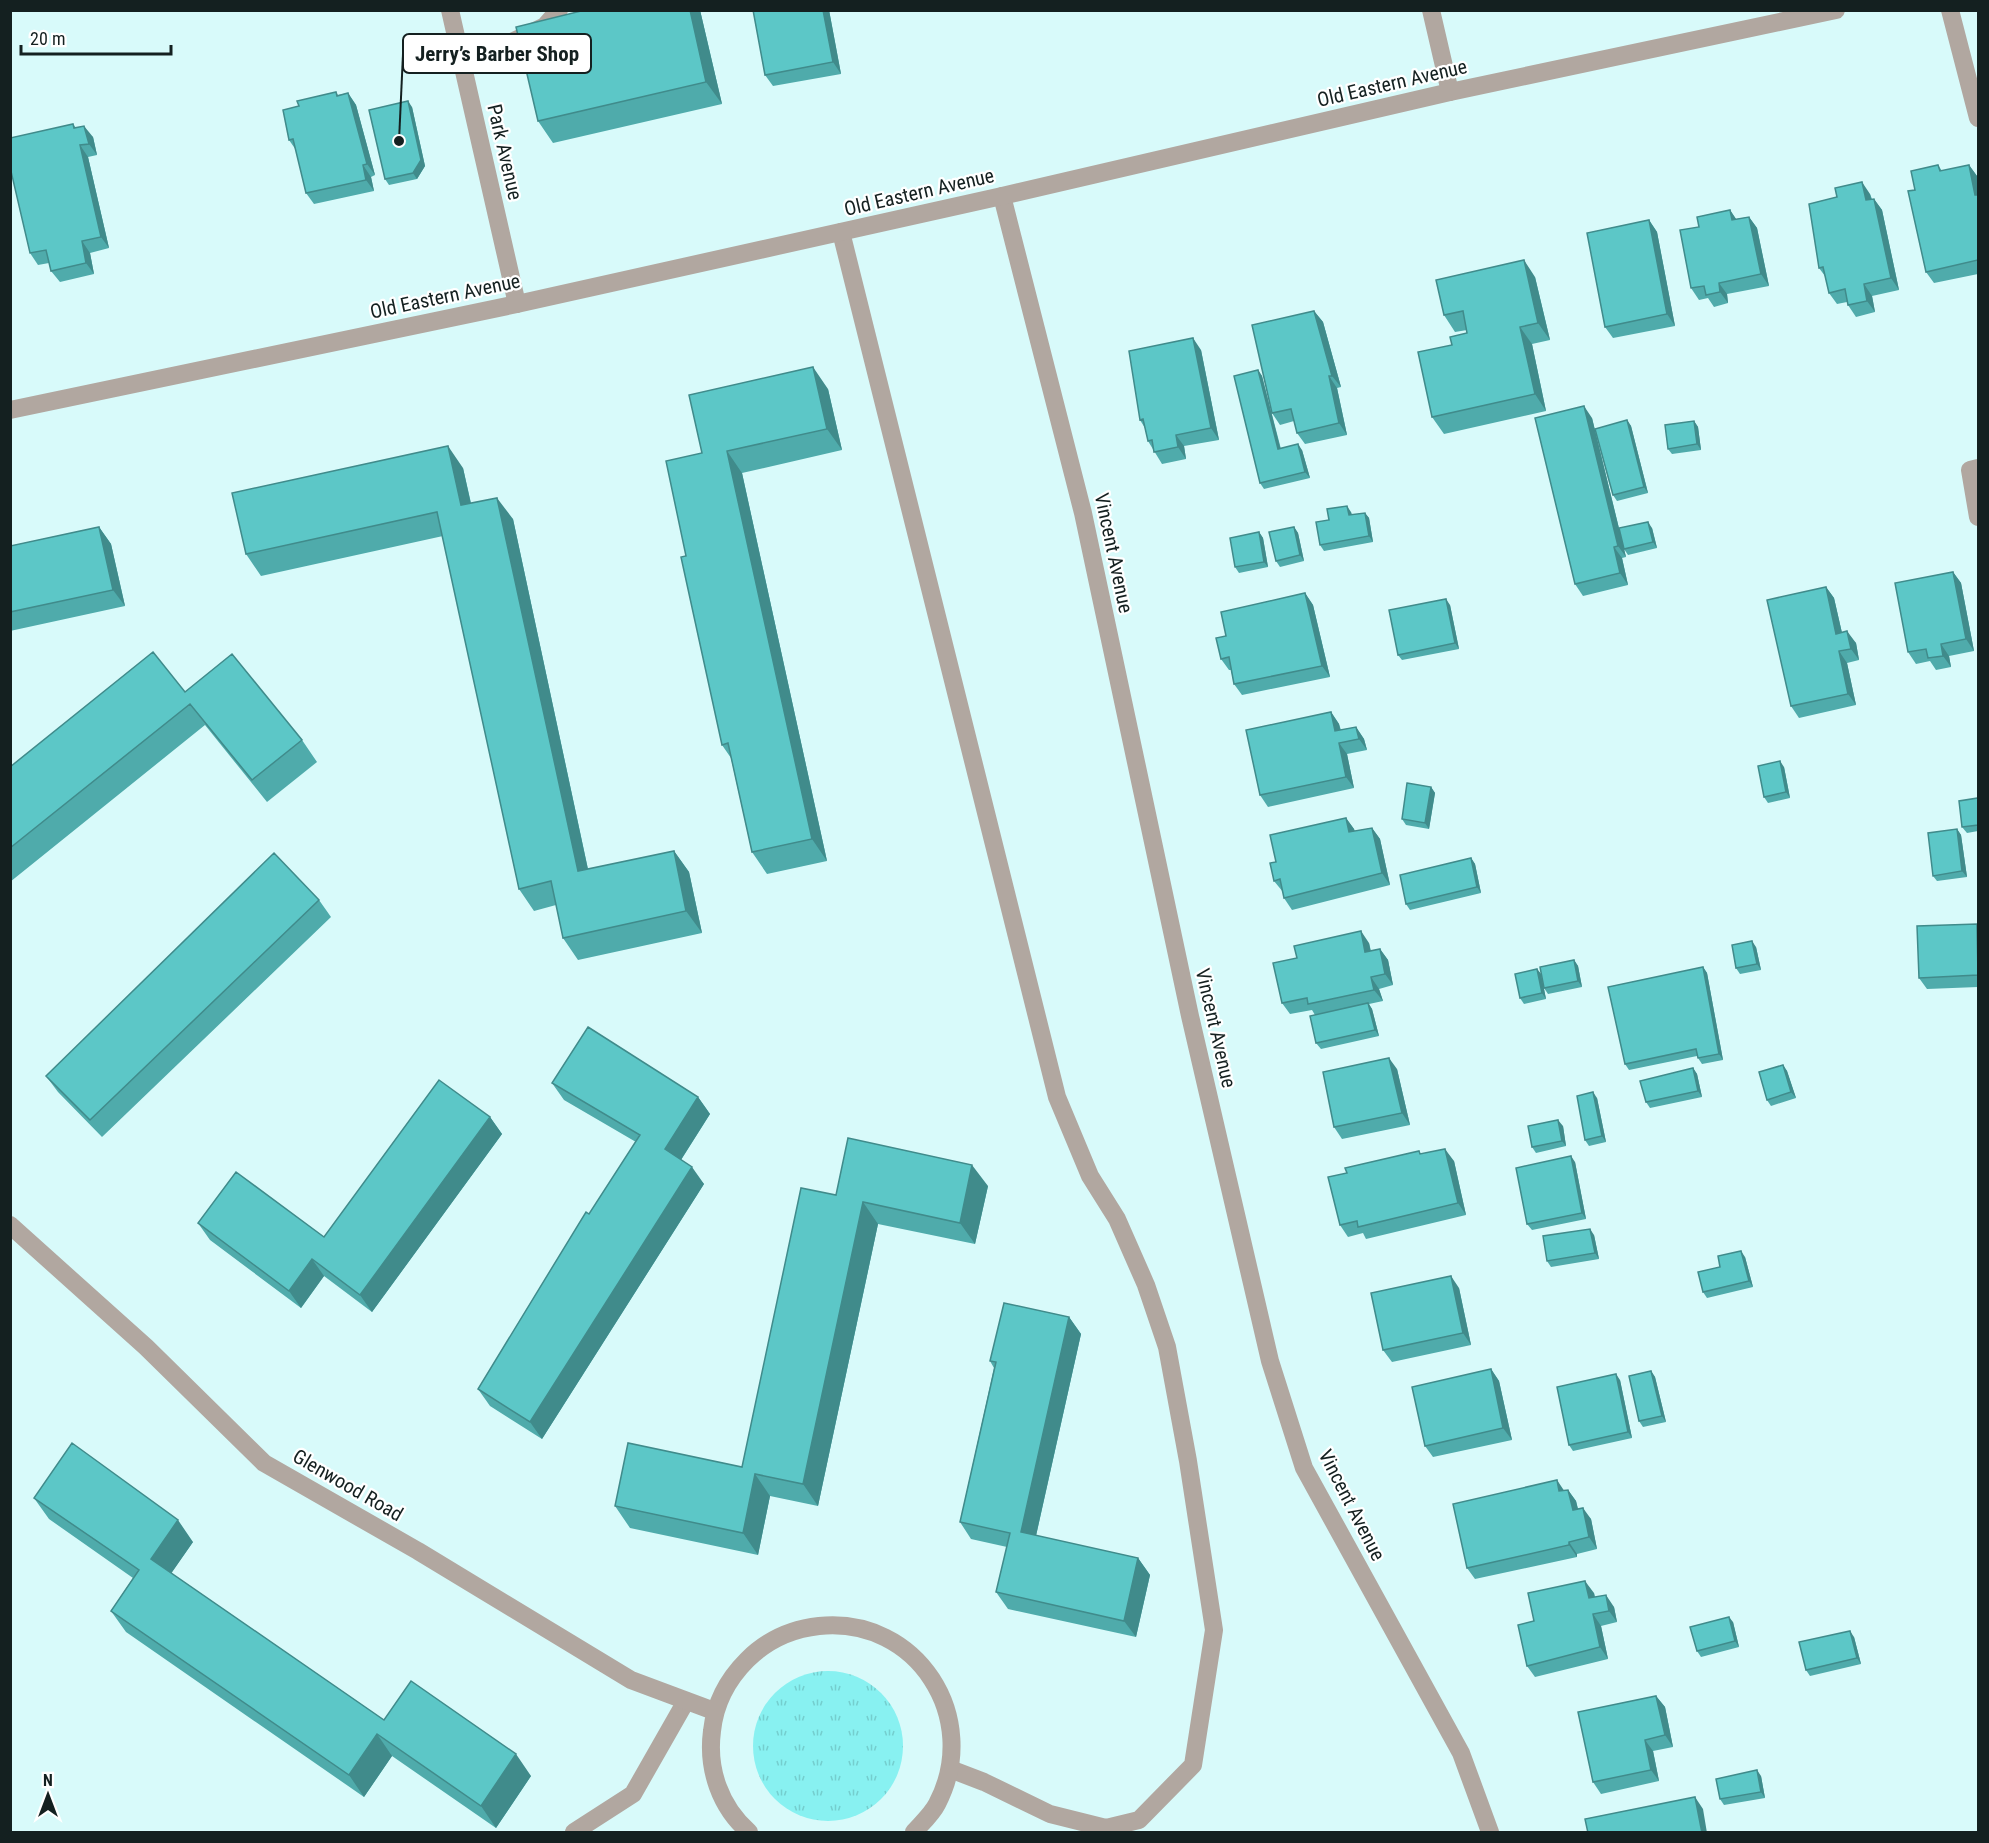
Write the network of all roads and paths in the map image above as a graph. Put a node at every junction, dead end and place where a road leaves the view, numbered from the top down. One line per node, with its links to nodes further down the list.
1 (450, 10): 6 (street, Park Avenue)
2 (559, 10): 6 (street)
3 (1431, 10): 7 (street)
4 (1836, 10): 7 (street, Old Eastern Avenue)
5 (1950, 10): 8 (street)
6 (462, 66): 11 (street, Park Avenue)
7 (1450, 92): 9 (street, Old Eastern Avenue)
8 (1978, 118)
9 (1002, 196): 10 (street, Old Eastern Avenue); 22 (street, Vincent Avenue)
10 (841, 232): 11 (street, Old Eastern Avenue); 18 (street)
11 (517, 304): 12 (street, Old Eastern Avenue)
12 (10, 410)
13 (1978, 468): 14 (street)
14 (1978, 517)
15 (10, 1225): 16 (street, Glenwood Road)
16 (686, 1701): 17 (street, Glenwood Road); 19 (street)
17 (714, 1711): 18 (street); 20 (street)
18 (950, 1769): 21 (street)
19 (574, 1833)
20 (749, 1833)
21 (914, 1833)
22 (1490, 1833)

